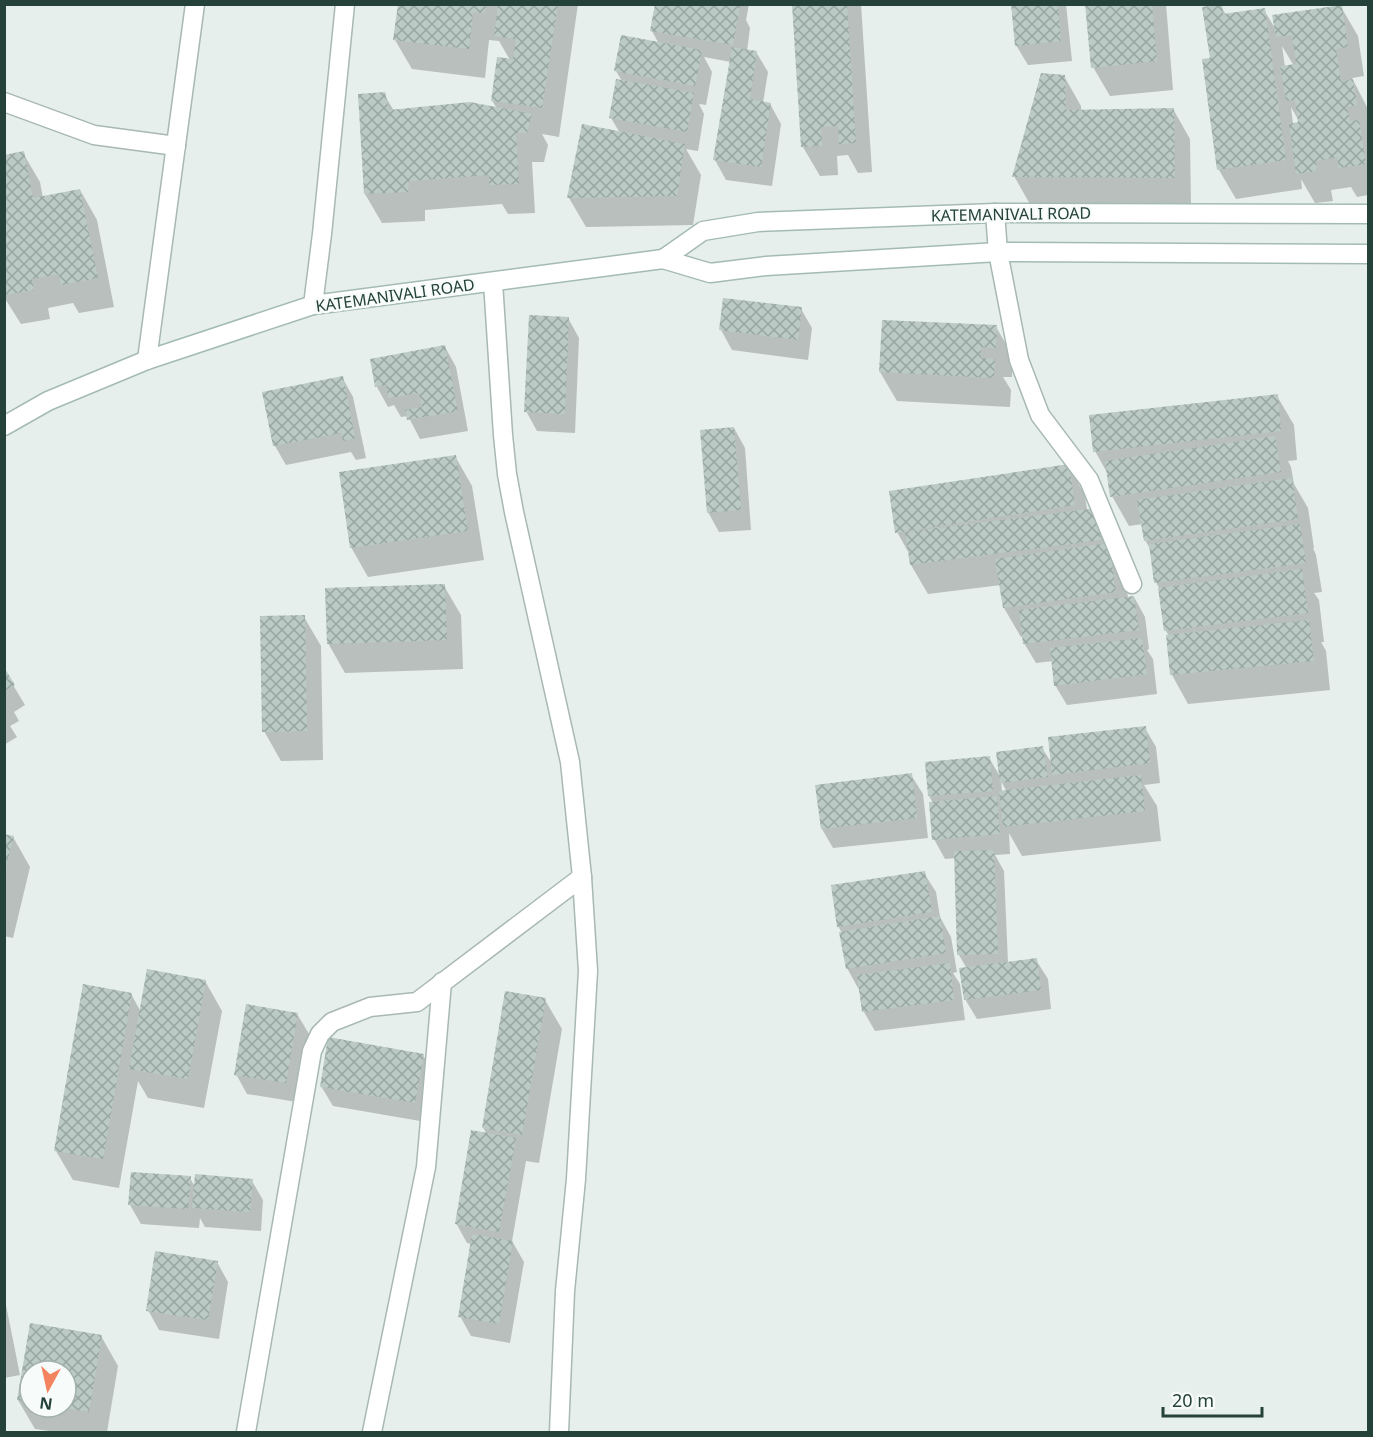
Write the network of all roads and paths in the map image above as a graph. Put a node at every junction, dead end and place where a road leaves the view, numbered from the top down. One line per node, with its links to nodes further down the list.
1 (195, 4): 4 (street)
2 (345, 4): 11 (street)
3 (4, 102): 4 (street)
4 (176, 146): 12 (street)
5 (995, 213): 6 (street, KATEMANIVALI ROAD); 7 (street); 9 (street, KATEMANIVALI ROAD)
6 (1368, 214)
7 (998, 252): 8 (street, KATEMANIVALI ROAD); 9 (street, KATEMANIVALI ROAD); 14 (street)
8 (1368, 254)
9 (663, 260): 10 (street, KATEMANIVALI ROAD)
10 (493, 282): 11 (street, KATEMANIVALI ROAD); 15 (street)
11 (313, 305): 12 (street, KATEMANIVALI ROAD)
12 (147, 360): 13 (street, KATEMANIVALI ROAD)
13 (4, 426)
14 (1132, 584)
15 (582, 877): 16 (street); 19 (street)
16 (442, 982): 17 (street); 18 (street)
17 (246, 1432)
18 (372, 1432)
19 (559, 1432)

